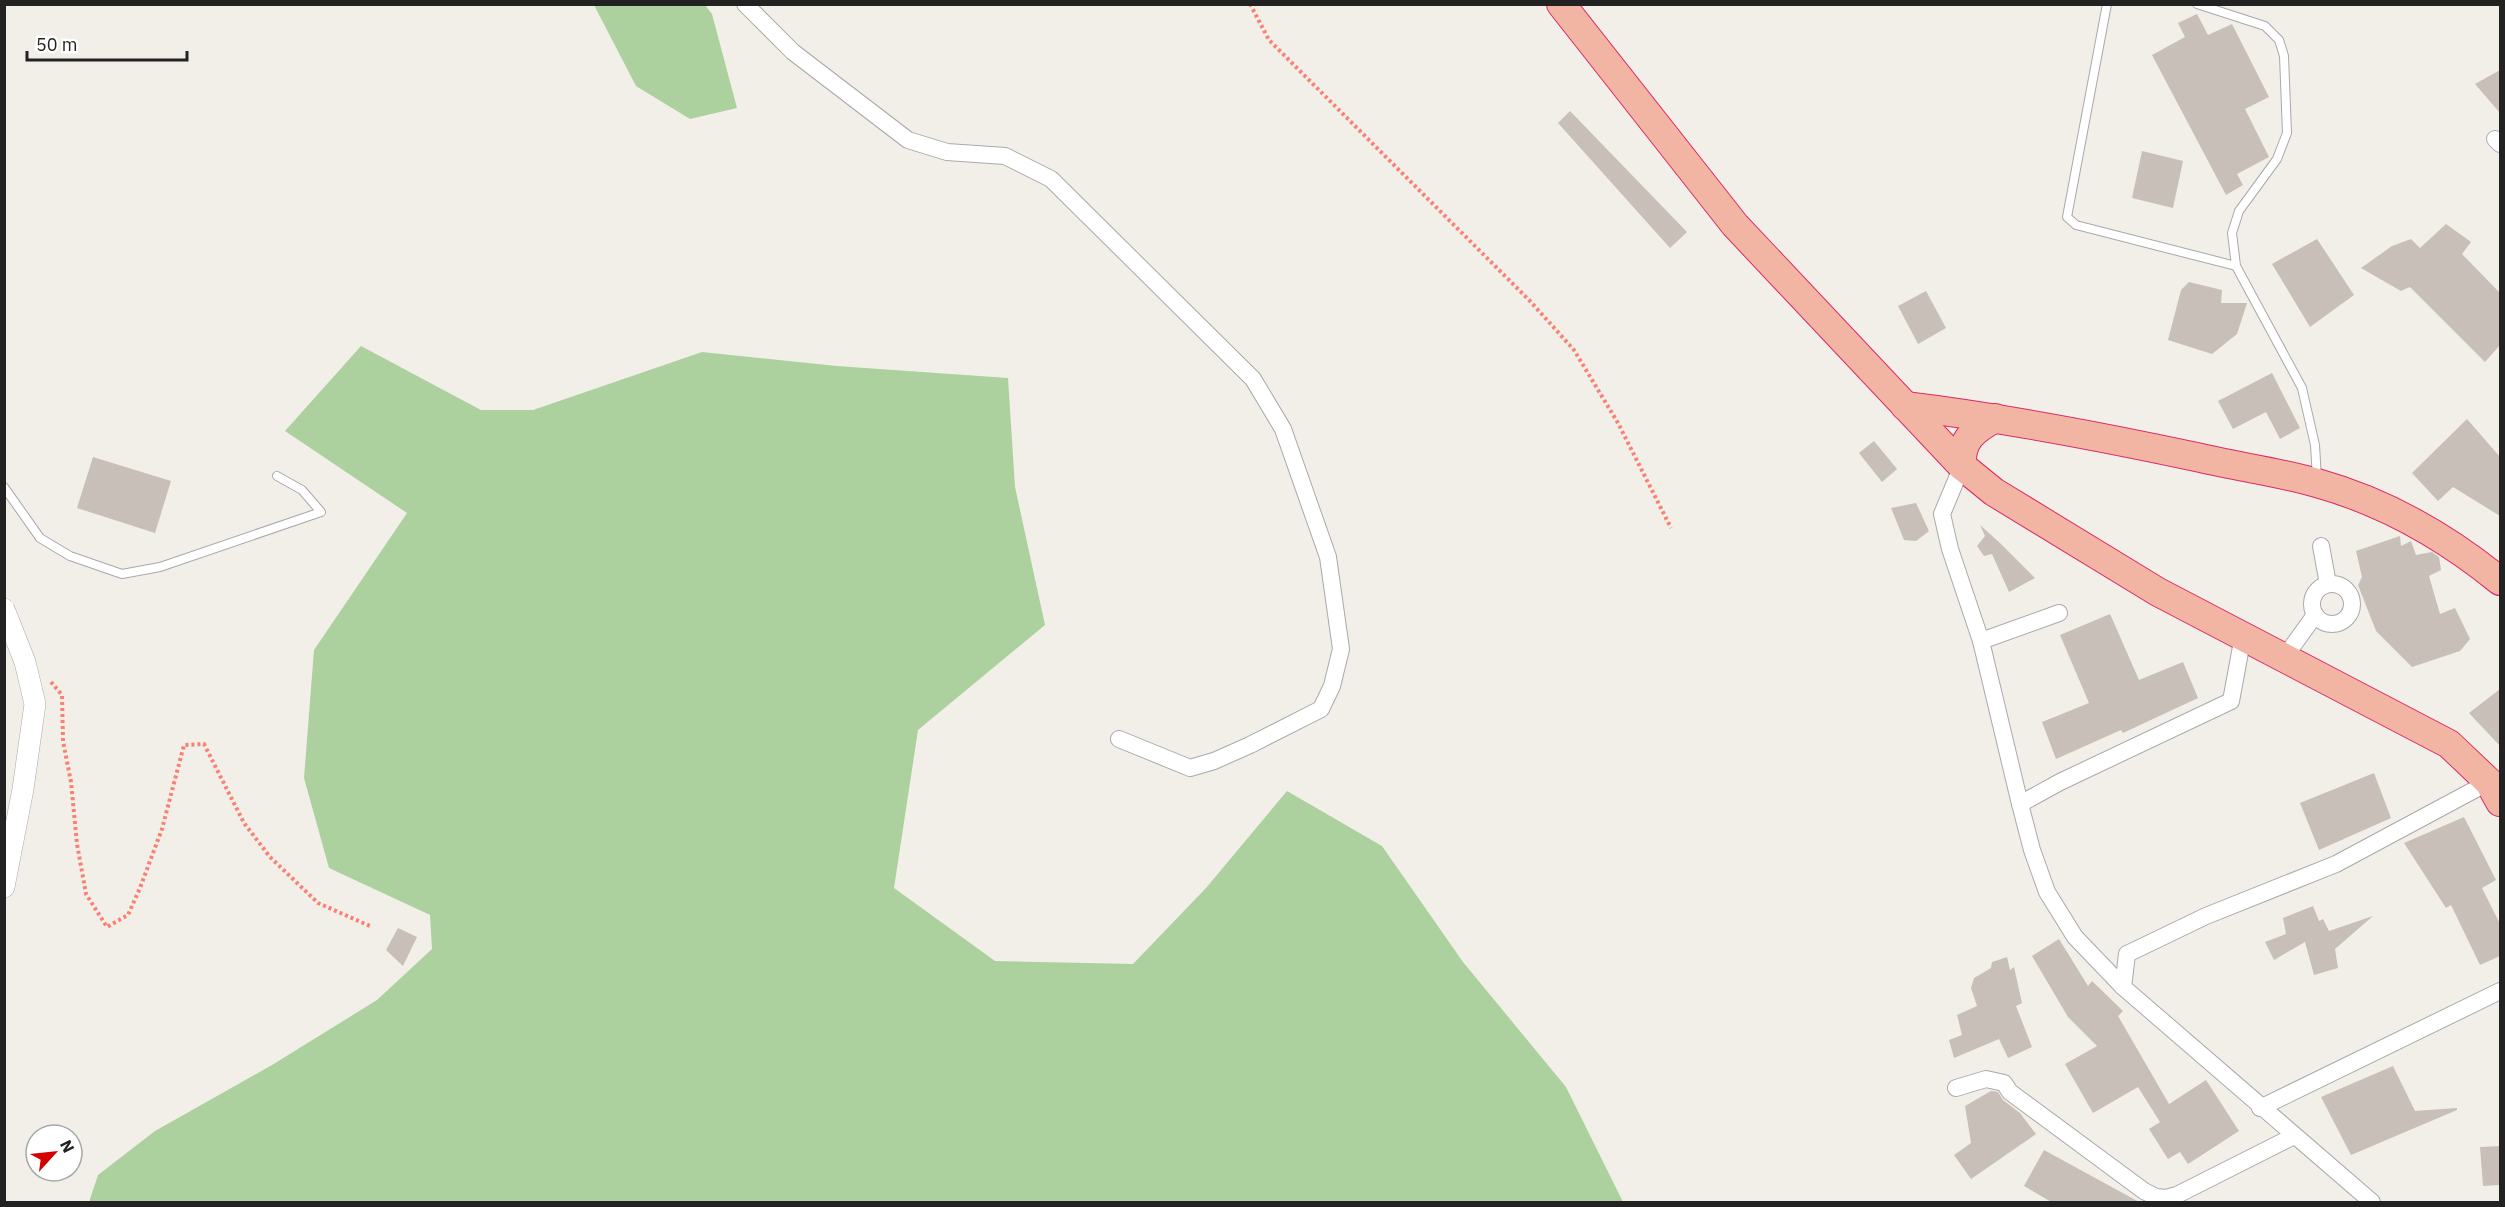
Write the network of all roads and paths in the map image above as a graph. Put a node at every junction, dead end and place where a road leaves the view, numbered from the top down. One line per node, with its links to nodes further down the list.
1 (745, 4): 24 (street)
2 (1250, 4): 13 (path)
3 (1561, 4): 7 (highway)
4 (2107, 4): 6 (lane)
5 (2197, 4): 6 (lane)
6 (2236, 266): 11 (lane)
7 (1905, 406): 8 (highway); 9 (highway)
8 (1995, 418): 9 (highway); 11 (highway)
9 (1962, 466): 20 (highway); 21 (street)
10 (277, 476): 12 (lane)
11 (2317, 483): 15 (highway)
12 (4, 488)
13 (1671, 528)
14 (2321, 546): 16 (street)
15 (2500, 581)
16 (2328, 584): 19 (street); 19 (street)
17 (4, 609): 23 (street)
18 (2059, 613): 21 (street)
19 (2315, 615): 22 (street)
20 (2243, 636): 22 (highway); 26 (street)
21 (1981, 641): 26 (street)
22 (2284, 658): 25 (highway)
23 (25, 662): 27 (street); 28 (path)
24 (1119, 739)
25 (2495, 792): 29 (street)
26 (2020, 804): 29 (street)
27 (4, 886)
28 (370, 926)
29 (2123, 987): 32 (street)
30 (2500, 991): 32 (street)
31 (1956, 1088): 33 (street)
32 (2260, 1108): 33 (street)
33 (2294, 1136): 34 (street)
34 (2372, 1203)

